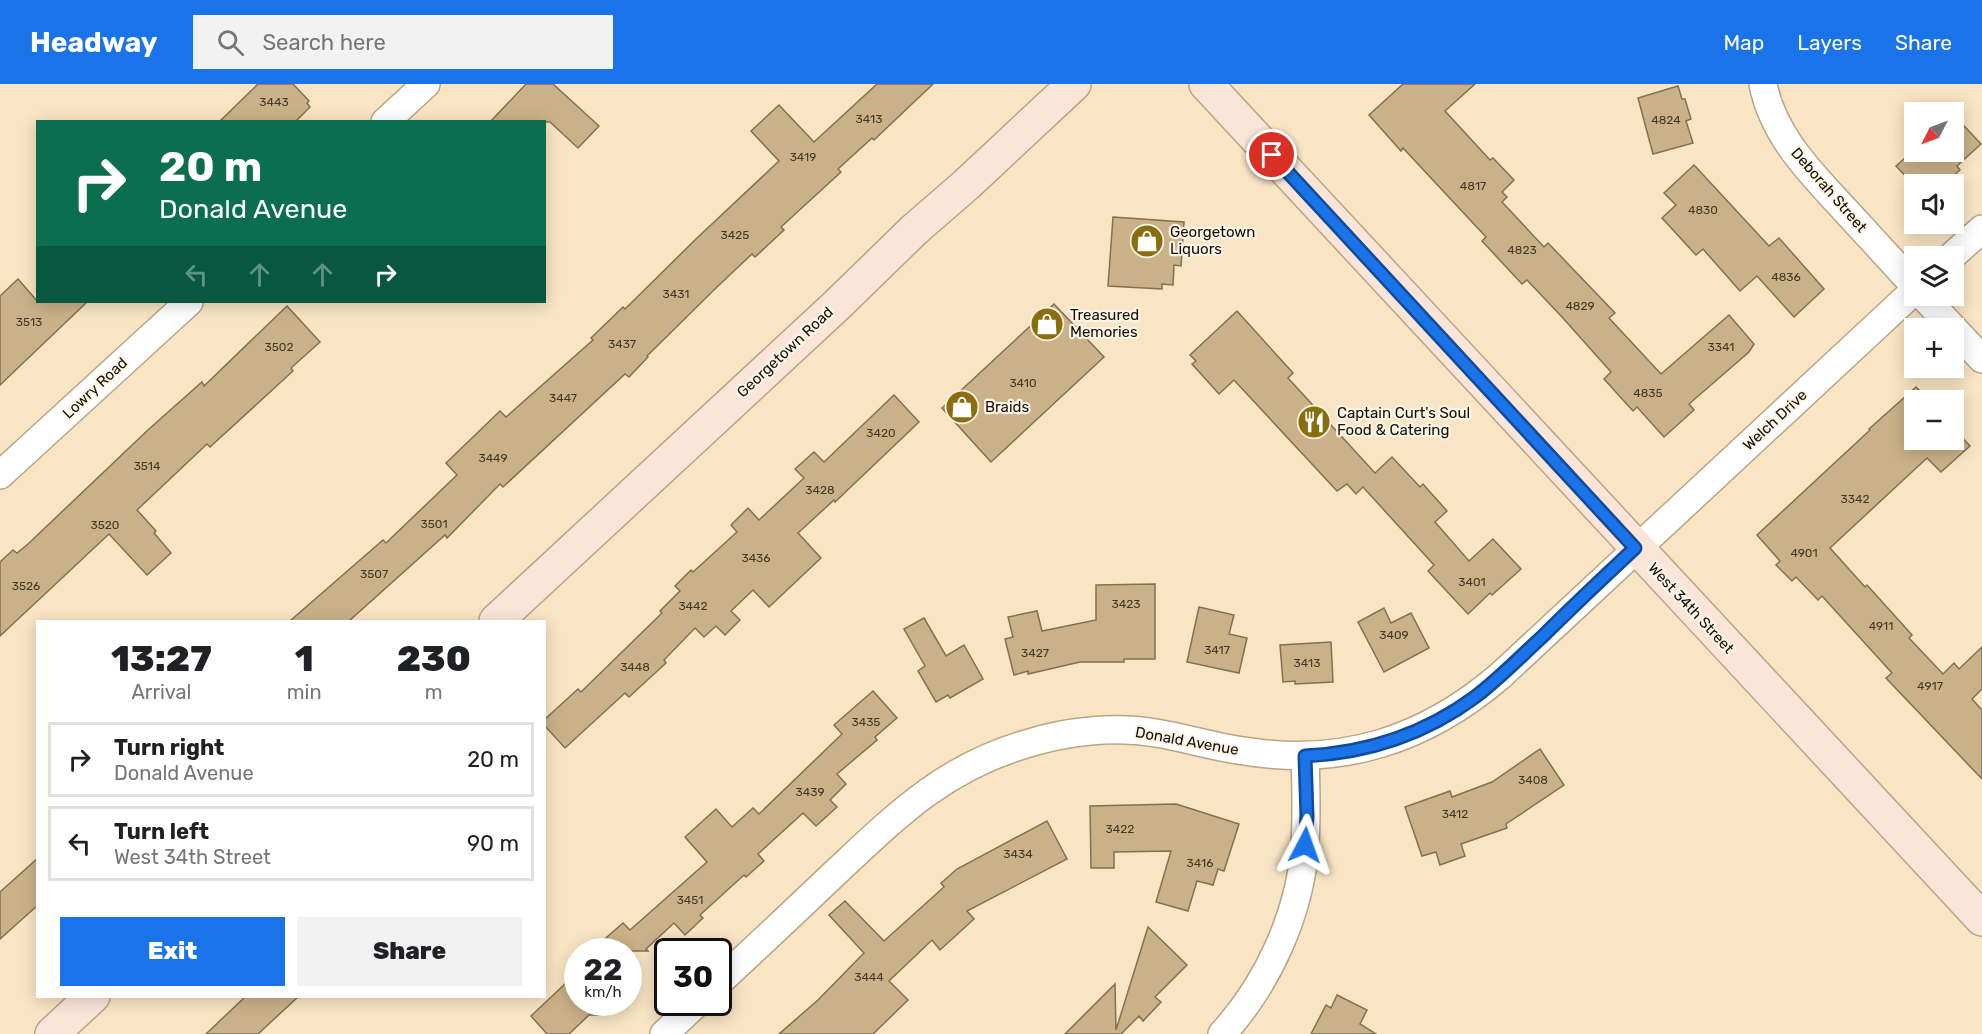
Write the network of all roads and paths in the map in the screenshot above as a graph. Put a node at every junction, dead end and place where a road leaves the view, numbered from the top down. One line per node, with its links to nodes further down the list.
1 (426, 84): 5 (street)
2 (1074, 84): 15 (street, Georgetown Road)
3 (1206, 84): 14 (street, West 34th Street)
4 (1763, 84): 8 (street, Deborah Street)
5 (387, 120)
6 (1982, 229): 7 (street)
7 (1963, 246)
8 (1904, 274)
9 (1904, 300): 14 (street, Welch Drive)
10 (188, 303): 13 (street, Lowry Road)
11 (1932, 306): 12 (street)
12 (1982, 359)
13 (0, 475)
14 (1635, 548): 16 (street, Donald Avenue); 17 (street, West 34th Street)
15 (497, 620)
16 (1305, 756): 18 (street, Donald Avenue); 23 (street)
17 (1982, 919)
18 (732, 970)
19 (91, 998): 21 (street)
20 (683, 1016): 22 (street)
21 (52, 1034)
22 (664, 1034)
23 (1222, 1034)

